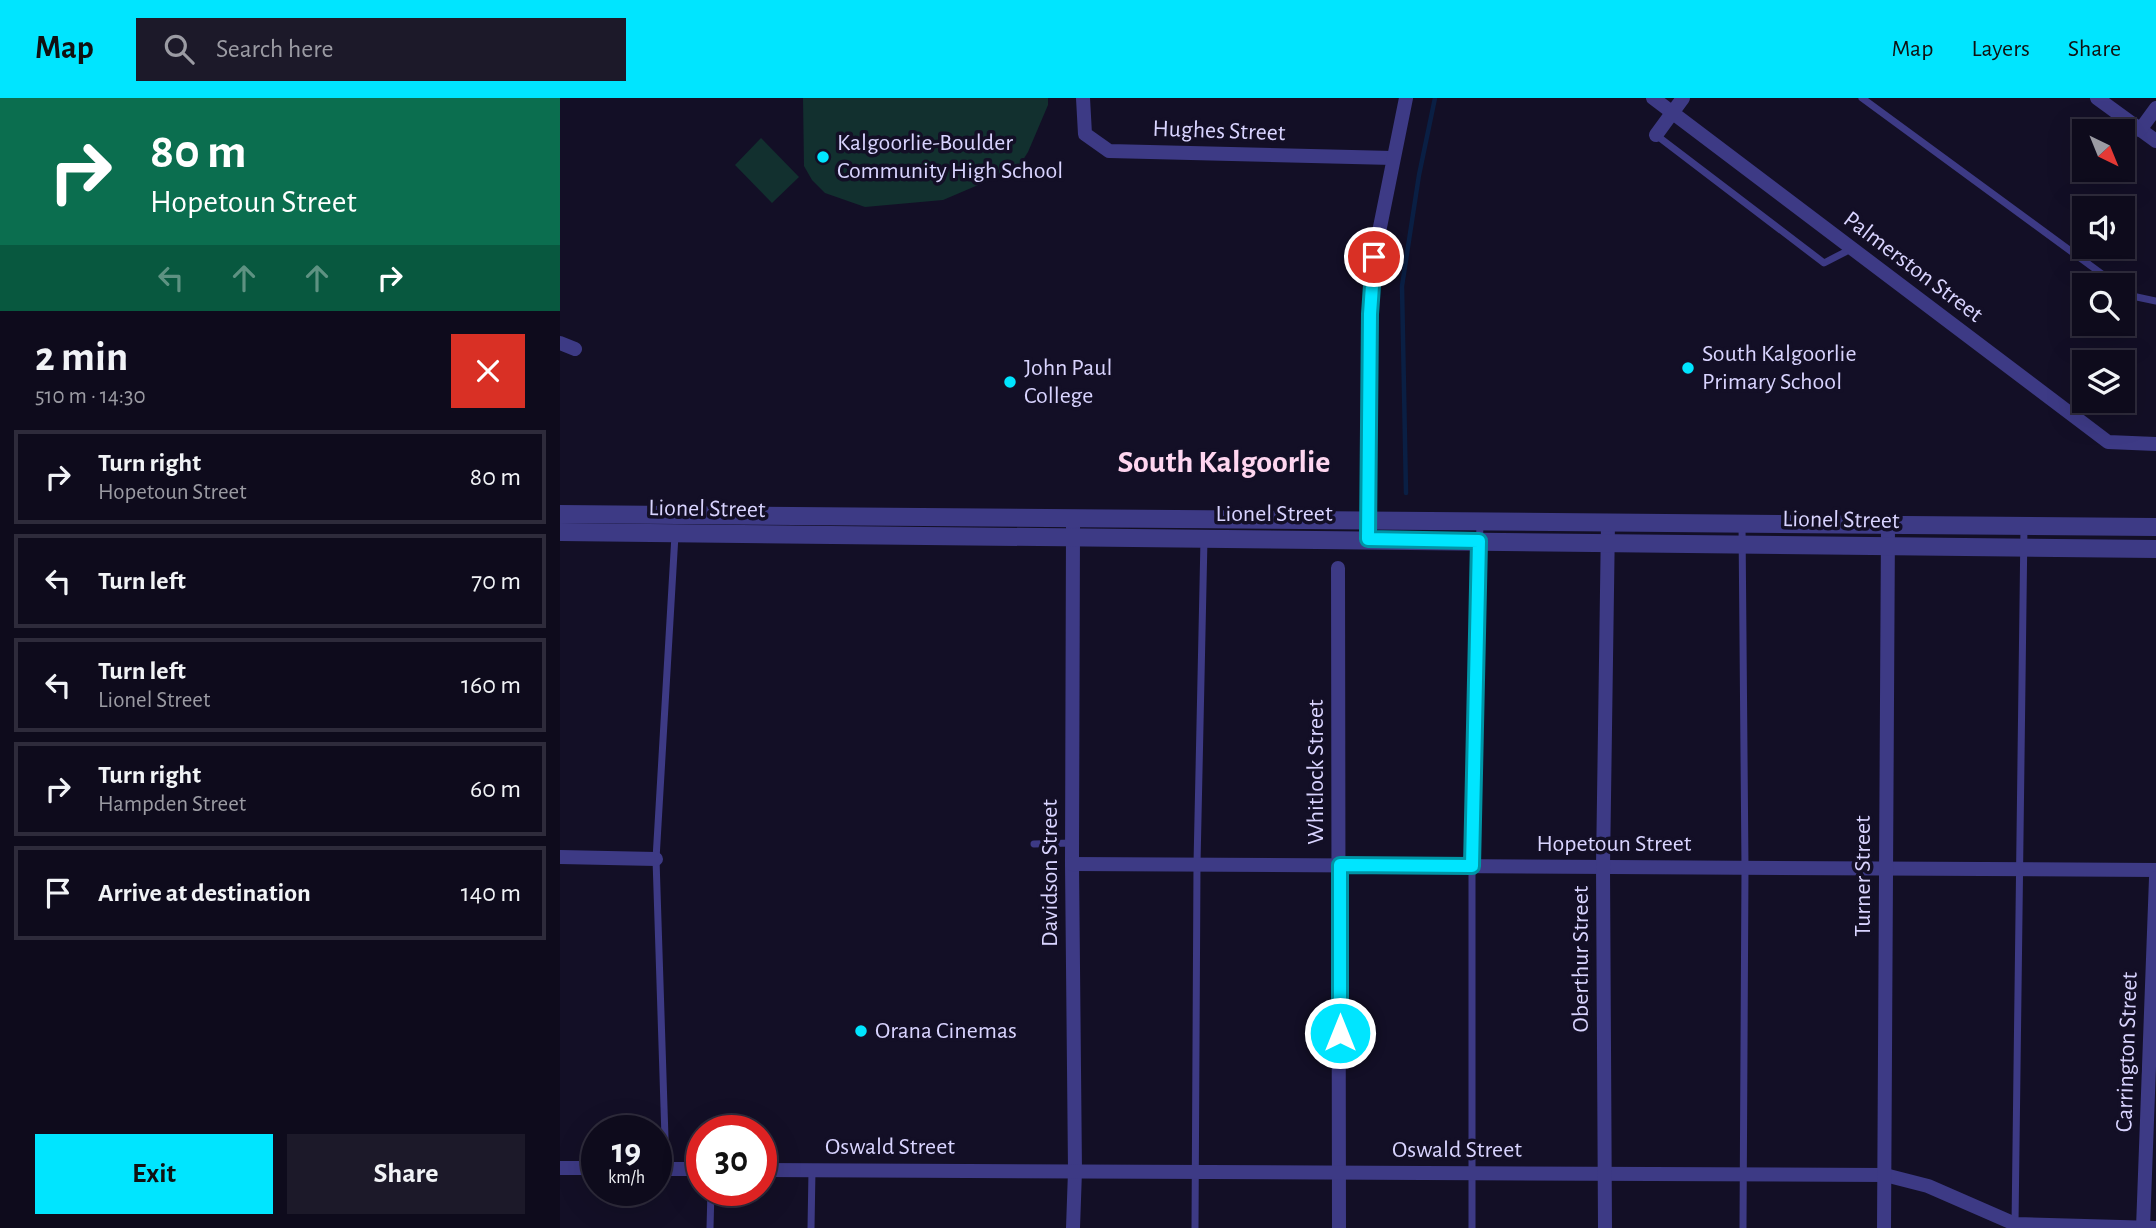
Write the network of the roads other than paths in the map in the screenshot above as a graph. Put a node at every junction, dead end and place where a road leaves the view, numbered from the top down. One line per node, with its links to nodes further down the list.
1 (1083, 98): 12 (street, Hughes Street)
2 (1406, 98): 12 (street)
3 (1653, 98): 8 (street, Palmerston Street)
4 (1683, 98): 8 (street)
5 (1863, 98): 14 (lane)
6 (2097, 98): 9 (street)
7 (2156, 108): 9 (street)
8 (1672, 112): 10 (street); 13 (street, Palmerston Street)
9 (2140, 130): 11 (street)
10 (1656, 135): 13 (lane)
11 (2156, 141)
12 (1394, 158): 22 (street)
13 (1851, 249): 19 (street, Palmerston Street)
14 (2101, 273)
15 (2135, 296): 16 (lane)
16 (2156, 300)
17 (560, 343): 18 (street)
18 (575, 349)
19 (2156, 444)
20 (560, 514): 21 (street, Lionel Street)
21 (1073, 518): 22 (street, Lionel Street); 31 (street, Davidson Street)
22 (1368, 521): 23 (street, Lionel Street); 33 (street)
23 (1480, 522): 24 (street, Lionel Street); 34 (lane)
24 (1608, 523): 25 (street, Lionel Street); 35 (street, Oberthur Street)
25 (1742, 523): 26 (street, Lionel Street); 36 (lane)
26 (1888, 525): 27 (street, Lionel Street); 37 (street, Turner Street)
27 (2024, 526): 28 (street, Lionel Street); 38 (lane)
28 (2156, 527)
29 (560, 532): 30 (street, Lionel Street)
30 (675, 534): 31 (street, Lionel Street); 44 (lane)
31 (1073, 537): 32 (street, Lionel Street); 42 (street, Davidson Street)
32 (1204, 538): 33 (street, Lionel Street); 46 (lane)
33 (1368, 539): 34 (street, Lionel Street)
34 (1479, 541): 35 (street, Lionel Street); 48 (lane)
35 (1607, 542): 36 (street, Lionel Street); 49 (street, Oberthur Street)
36 (1742, 544): 37 (street, Lionel Street); 50 (lane)
37 (1888, 545): 38 (street, Lionel Street); 51 (street, Turner Street)
38 (2024, 547): 39 (street, Lionel Street); 52 (lane)
39 (2156, 549)
40 (1338, 568): 47 (street, Whitlock Street)
41 (1034, 844): 42 (lane)
42 (1072, 844): 45 (street, Davidson Street)
43 (560, 857): 44 (street)
44 (656, 859): 55 (lane)
45 (1072, 864): 46 (street, Hopetoun Street); 60 (street, Davidson Street)
46 (1197, 864): 47 (street, Hopetoun Street); 61 (lane)
47 (1340, 865): 48 (street, Hopetoun Street); 62 (street, Whitlock Street)
48 (1472, 866): 49 (street, Hopetoun Street); 63 (lane)
49 (1603, 867): 50 (street, Hopetoun Street); 64 (street, Oberthur Street)
50 (1745, 868): 51 (street, Hopetoun Street); 65 (lane)
51 (1885, 868): 52 (street, Hopetoun Street); 66 (street, Turner Street)
52 (2020, 869): 53 (street, Hopetoun Street); 68 (lane)
53 (2156, 870)
54 (2156, 878): 78 (street, Carrington Street)
55 (660, 1115)
56 (560, 1168): 57 (street)
57 (581, 1168)
58 (777, 1170): 59 (street, Oswald Street)
59 (812, 1170): 60 (street, Oswald Street); 70 (lane)
60 (1075, 1171): 61 (street, Oswald Street); 71 (street, Davidson Street)
61 (1196, 1172): 62 (street, Oswald Street); 72 (lane)
62 (1340, 1172): 63 (street, Oswald Street); 73 (street, Whitlock Street)
63 (1473, 1173): 64 (street, Oswald Street); 74 (lane)
64 (1605, 1174): 65 (street, Oswald Street); 75 (street, Oberthur Street)
65 (1744, 1174): 66 (street, Oswald Street); 76 (lane)
66 (1885, 1175): 68 (street, Oswald Street); 77 (street, Turner Street)
67 (711, 1206): 69 (lane)
68 (2015, 1226): 78 (street, Oswald Street)
69 (710, 1228)
70 (811, 1228)
71 (1073, 1228)
72 (1195, 1228)
73 (1339, 1228)
74 (1472, 1228)
75 (1605, 1228)
76 (1743, 1228)
77 (1884, 1228)
78 (2143, 1228): 79 (street, Oswald Street)
79 (2156, 1228)

